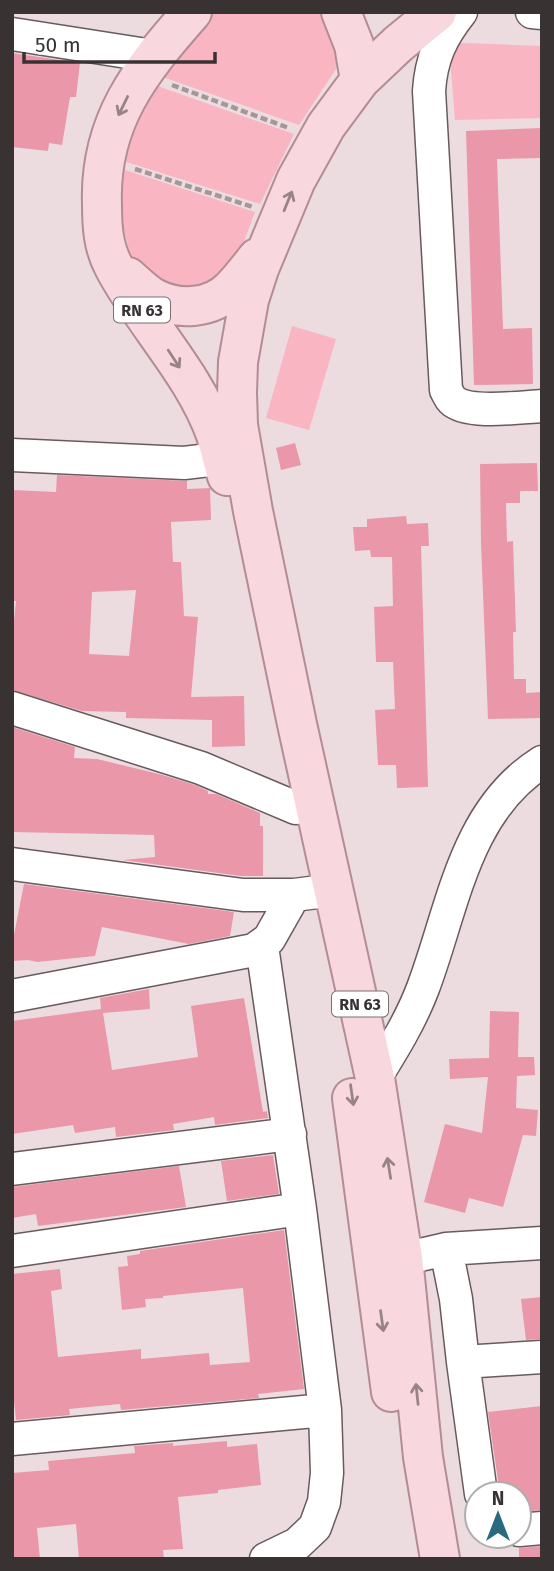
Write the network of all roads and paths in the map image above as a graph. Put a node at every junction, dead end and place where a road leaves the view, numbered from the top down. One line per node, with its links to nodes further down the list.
1 (192, 12): 8 (main road, RN 63)
2 (341, 12): 9 (main road)
3 (437, 12): 9 (main road)
4 (461, 12): 14 (street)
5 (532, 12): 6 (street)
6 (542, 13)
7 (12, 34): 8 (street)
8 (147, 65): 10 (path); 11 (main road, RN 63, one-way to 11)
9 (360, 80): 10 (main road)
10 (319, 139): 12 (main road, one-way to 10)
11 (104, 159): 12 (path); 13 (main road, RN 63)
12 (277, 228): 13 (main road); 16 (main road)
13 (113, 265): 16 (main road, RN 63, one-way to 16)
14 (542, 406)
15 (12, 455): 16 (street)
16 (233, 458): 19 (main road, RN 63); 21 (main road, RN 63)
17 (12, 708): 19 (street)
18 (542, 762): 24 (street)
19 (296, 808): 21 (main road, RN 63)
20 (12, 864): 21 (street)
21 (313, 893): 22 (street); 24 (main road, RN 63); 31 (main road, RN 63, one-way to 31)
22 (262, 946): 23 (street); 25 (street)
23 (12, 996)
24 (375, 1078): 31 (main road, RN 63, one-way to 24)
25 (290, 1134): 26 (street); 27 (street)
26 (12, 1168)
27 (300, 1209): 30 (street); 34 (street)
28 (542, 1243): 29 (street)
29 (446, 1249): 31 (street); 33 (street)
30 (12, 1251)
31 (389, 1262): 38 (main road, RN 63, one-way to 38); 39 (main road, RN 63, one-way to 31)
32 (542, 1357): 33 (street)
33 (463, 1362): 36 (street)
34 (325, 1410): 35 (street); 37 (street)
35 (12, 1439)
36 (479, 1480)
37 (265, 1559)
38 (413, 1559)
39 (440, 1559)

